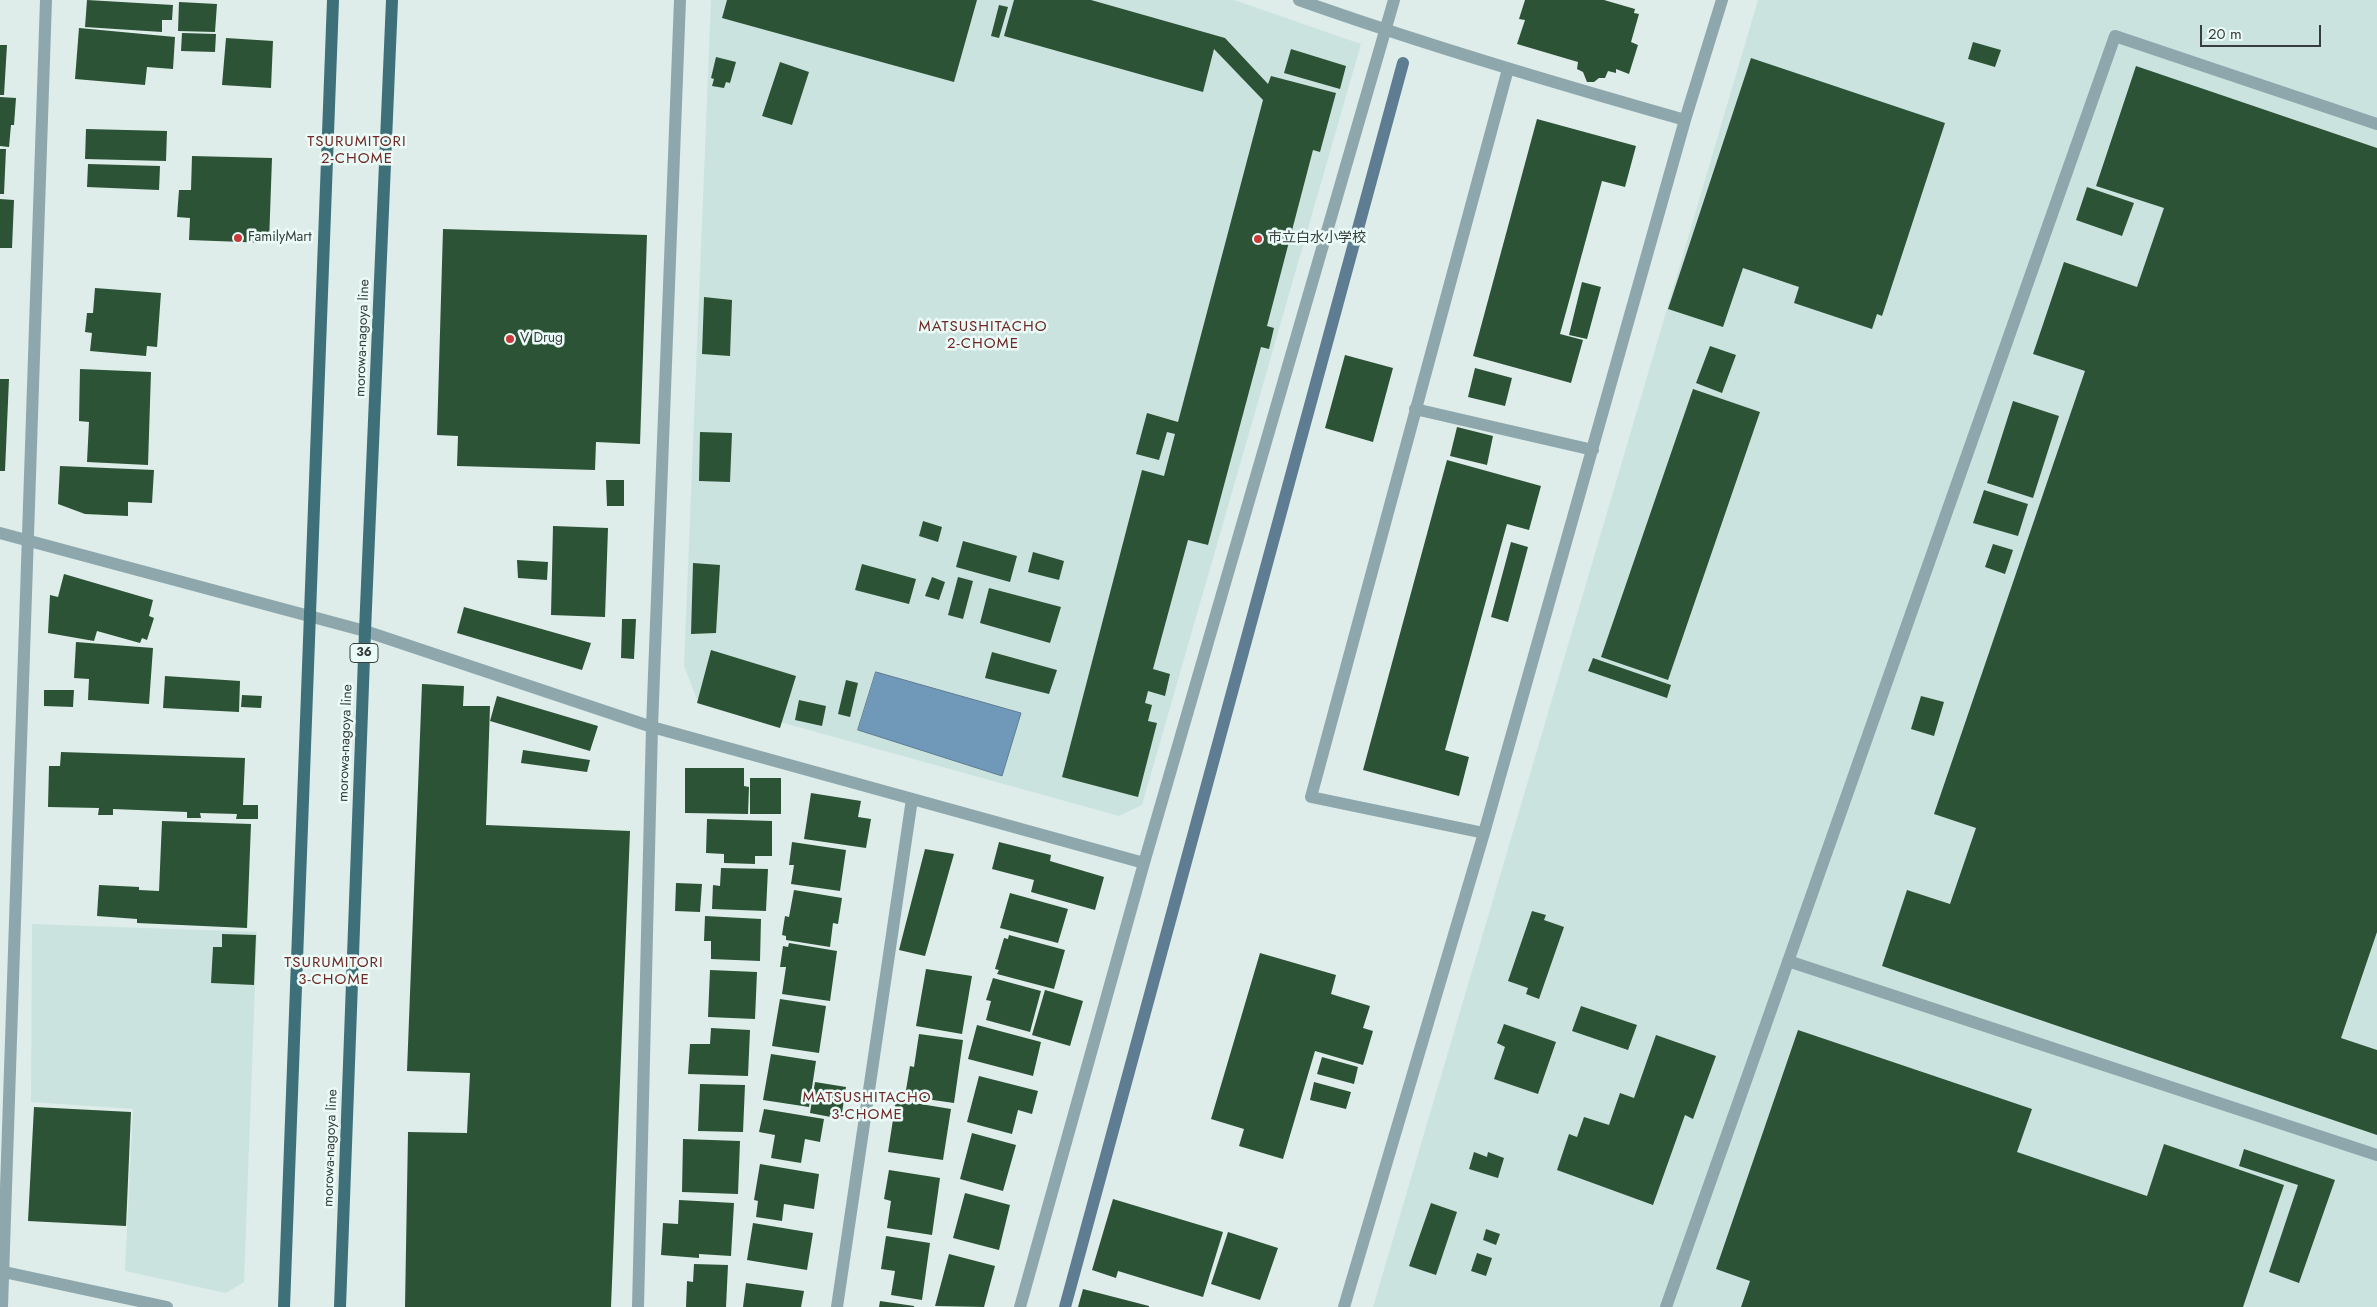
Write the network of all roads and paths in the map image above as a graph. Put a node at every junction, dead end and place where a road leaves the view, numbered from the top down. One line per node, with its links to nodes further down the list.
1 (46, 0): 15 (street)
2 (333, 0): 16 (main road)
3 (392, 0): 17 (main road, morowa-nagoya line / 36)
4 (680, 0): 18 (street)
5 (1299, 0): 8 (street)
6 (1394, 0): 8 (street)
7 (1722, 0): 10 (street)
8 (1386, 31): 9 (street); 21 (street)
9 (1508, 69): 10 (street); 12 (street)
10 (1685, 120): 13 (street)
11 (2377, 124): 22 (street)
12 (1415, 408): 13 (street); 20 (street)
13 (1592, 450): 20 (street)
14 (0, 533): 15 (street)
15 (28, 542): 16 (street); 24 (street)
16 (310, 617): 17 (street); 27 (main road)
17 (365, 631): 18 (street); 28 (main road, morowa-nagoya line / 36)
18 (652, 727): 19 (street); 29 (street)
19 (912, 799): 21 (street); 30 (street)
20 (1484, 833): 32 (street)
21 (1144, 863): 31 (street)
22 (1788, 961): 23 (street); 33 (street)
23 (2377, 1155)
24 (2, 1272): 25 (street); 26 (street)
25 (2, 1307)
26 (167, 1307)
27 (284, 1307)
28 (340, 1307)
29 (638, 1307)
30 (838, 1307)
31 (1020, 1307)
32 (1344, 1307)
33 (1666, 1307)

